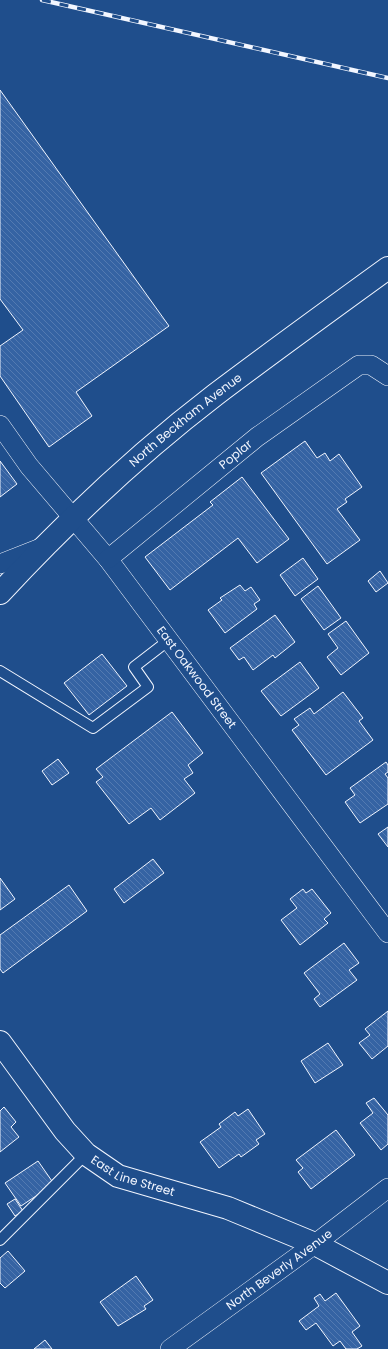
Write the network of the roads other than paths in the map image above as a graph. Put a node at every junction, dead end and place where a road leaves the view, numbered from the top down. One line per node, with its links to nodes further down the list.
1 (388, 268): 4 (main road, North Beckham Avenue)
2 (388, 376): 6 (street, Poplar)
3 (0, 425): 4 (street, East Oakwood Street)
4 (75, 518): 5 (main road, North Beckham Avenue); 6 (street, East Oakwood Street)
5 (46, 545): 7 (street); 8 (main road, North Beckham Avenue)
6 (108, 559): 9 (street, East Oakwood Street)
7 (0, 564)
8 (0, 593)
9 (169, 640): 10 (lane); 11 (street, East Oakwood Street)
10 (0, 671)
11 (388, 933)
12 (0, 1042): 13 (main road, East Line Street)
13 (86, 1154): 15 (lane); 16 (main road, East Line Street)
14 (388, 1188): 16 (street, North Beverly Avenue)
15 (0, 1240)
16 (315, 1244): 17 (main road, East Line Street); 18 (street, North Beverly Avenue)
17 (388, 1283)
18 (170, 1349)

